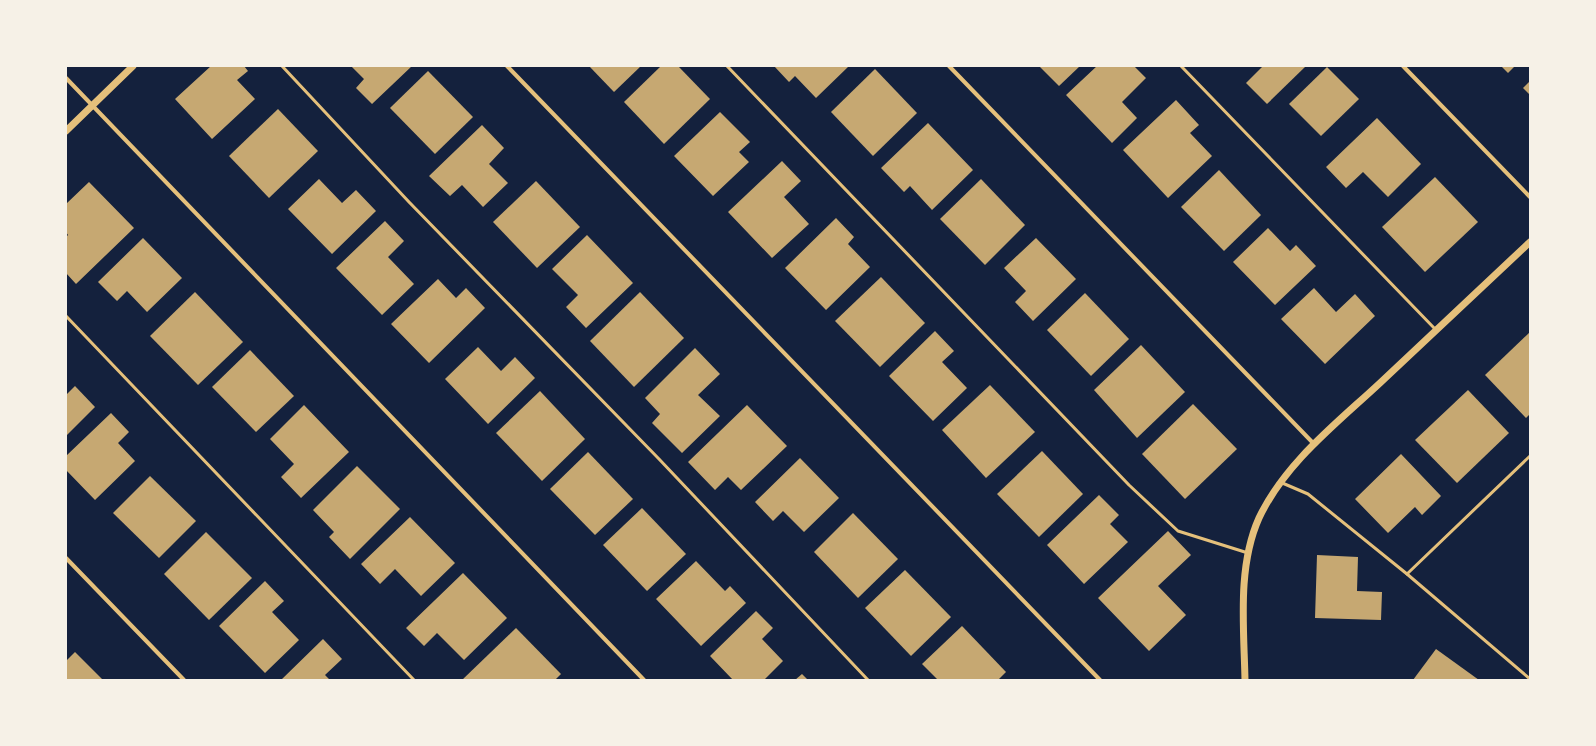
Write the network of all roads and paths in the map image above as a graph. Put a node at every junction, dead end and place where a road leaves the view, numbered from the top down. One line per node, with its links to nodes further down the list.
1 (133, 66): 9 (street)
2 (282, 66): 25 (lane)
3 (507, 66): 26 (street)
4 (727, 66): 18 (lane)
5 (949, 66): 15 (street)
6 (1181, 66): 14 (lane)
7 (1403, 66): 11 (street)
8 (66, 78): 9 (street)
9 (92, 105): 10 (street); 24 (street)
10 (66, 131)
11 (1530, 197)
12 (1530, 242): 14 (street)
13 (66, 316): 23 (lane)
14 (1436, 330): 15 (street)
15 (1314, 444): 17 (street)
16 (1530, 456): 20 (lane)
17 (1280, 482): 18 (street); 20 (lane)
18 (1248, 553): 27 (street)
19 (66, 558): 22 (street)
20 (1407, 574): 21 (lane)
21 (1530, 679)
22 (184, 680)
23 (414, 680)
24 (644, 680)
25 (868, 680)
26 (1100, 680)
27 (1245, 680)

